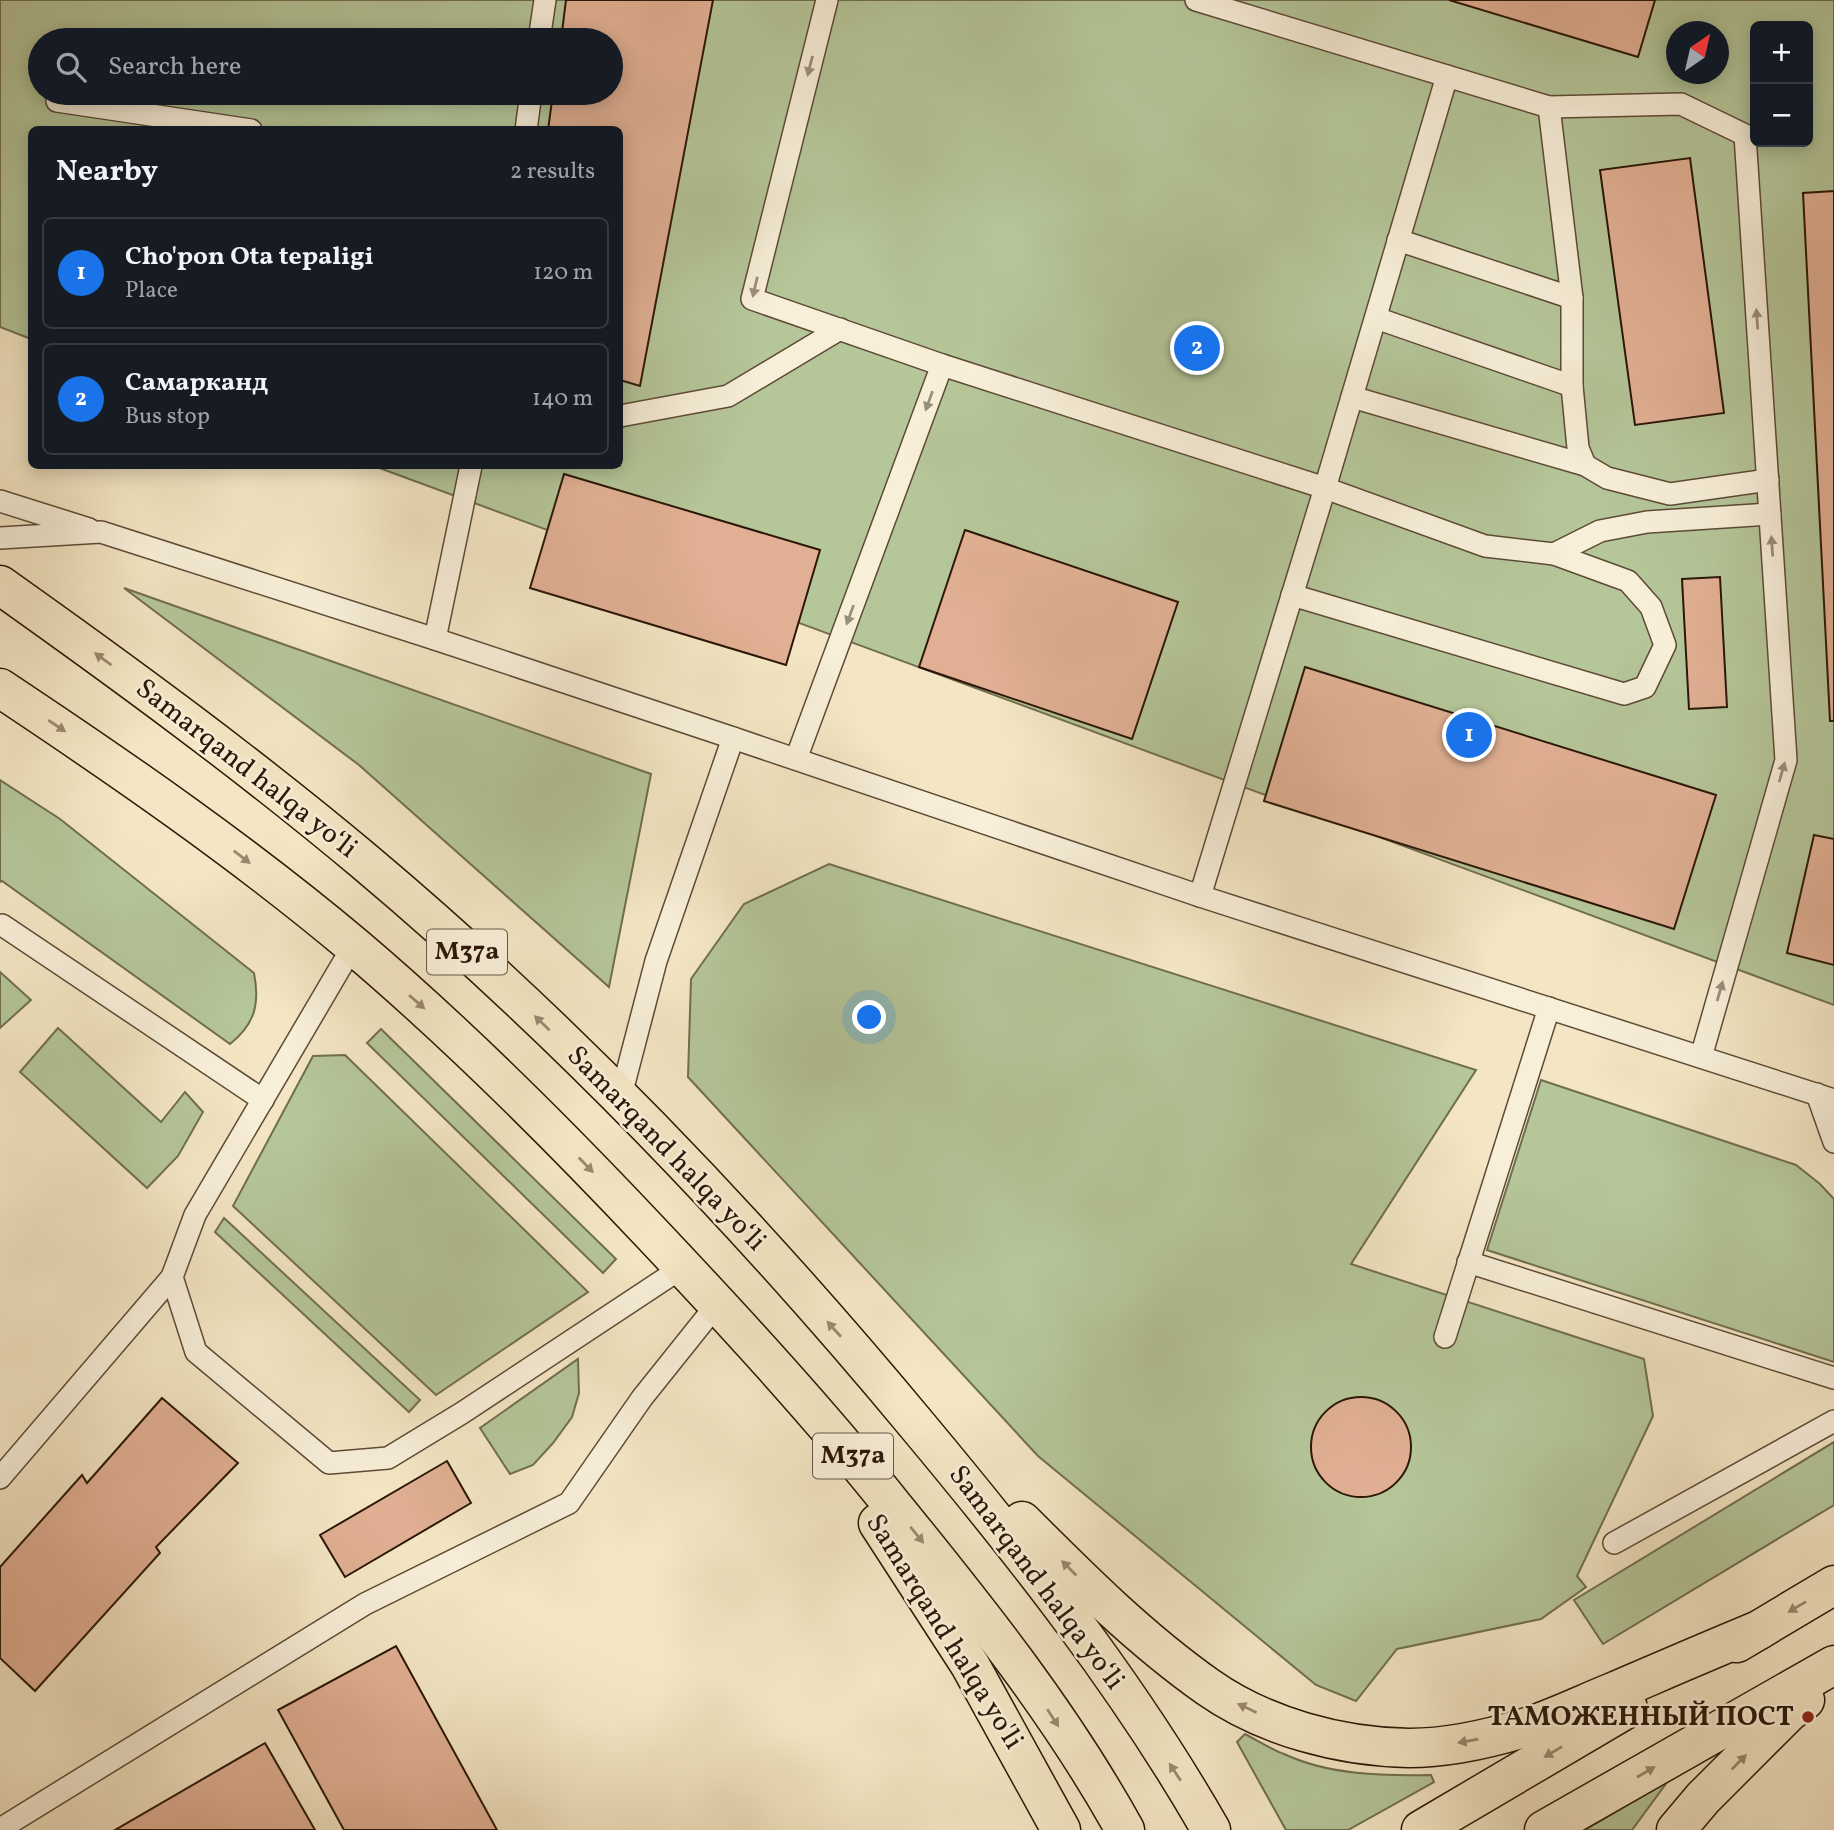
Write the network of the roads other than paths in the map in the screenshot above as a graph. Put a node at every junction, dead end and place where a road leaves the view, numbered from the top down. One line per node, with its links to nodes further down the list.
1 (545, 0): 4 (lane)
2 (827, 0): 14 (lane, one-way to 14)
3 (1196, 0): 5 (lane)
4 (541, 28)
5 (1447, 76): 8 (lane); 11 (lane)
6 (84, 105): 9 (lane)
7 (529, 105): 10 (lane)
8 (1549, 107): 12 (lane); 21 (lane, one-way to 8)
9 (224, 126)
10 (527, 126)
11 (1398, 240): 12 (lane); 13 (lane)
12 (1572, 298): 16 (lane)
13 (1376, 317): 16 (lane); 17 (lane)
14 (840, 329): 15 (lane); 18 (lane)
15 (942, 365): 22 (lane); 33 (lane, one-way to 33)
16 (1572, 386): 19 (lane)
17 (1352, 397): 19 (lane); 22 (lane)
18 (623, 415)
19 (1585, 465): 21 (lane)
20 (470, 469): 30 (lane)
21 (1768, 480): 24 (lane)
22 (1325, 488): 27 (lane); 29 (lane)
23 (0, 501): 25 (lane)
24 (1770, 514): 27 (lane); 38 (lane, one-way to 24)
25 (101, 532): 26 (lane); 30 (lane)
26 (0, 538)
27 (1554, 554): 29 (lane)
28 (0, 585): 40 (highway, Samarqand halqa yoʻli / M37a, one-way to 28)
29 (1292, 595): 34 (lane)
30 (435, 639): 32 (lane)
31 (0, 688): 36 (highway, M37a, one-way to 36)
32 (733, 738): 33 (lane); 40 (lane)
33 (796, 759): 34 (lane)
34 (1200, 896): 37 (lane)
35 (2, 925): 41 (lane)
36 (353, 946): 41 (lane); 44 (highway, M37a, one-way to 44)
37 (1549, 1008): 38 (lane); 43 (lane)
38 (1701, 1057): 39 (lane)
39 (1825, 1097): 42 (lane)
40 (620, 1099): 49 (highway, Samarqand halqa yoʻli / M37a, one-way to 40)
41 (263, 1100): 45 (lane)
42 (1834, 1142)
43 (1468, 1262): 47 (lane); 48 (lane)
44 (683, 1266): 45 (lane); 46 (highway, M37a)
45 (172, 1277): 51 (lane)
46 (718, 1303): 57 (lane); 58 (highway, Samarqand halqa yo'li / M37a); 59 (highway, M37a, one-way to 59)
47 (1446, 1337)
48 (1834, 1378)
49 (880, 1380): 54 (highway, one-way to 49); 60 (highway, Samarqand halqa yoʻli / M37a, one-way to 49)
50 (1834, 1422): 52 (lane)
51 (0, 1478)
52 (1614, 1543)
53 (1834, 1585): 54 (highway, one-way to 54)
54 (1759, 1630): 61 (highway, one-way to 61)
55 (1834, 1665): 62 (highway, one-way to 55)
56 (1834, 1677): 63 (highway, one-way to 56)
57 (0, 1829)
58 (1062, 1830)
59 (1125, 1830)
60 (1211, 1830)
61 (1421, 1830)
62 (1544, 1830)
63 (1676, 1830)

